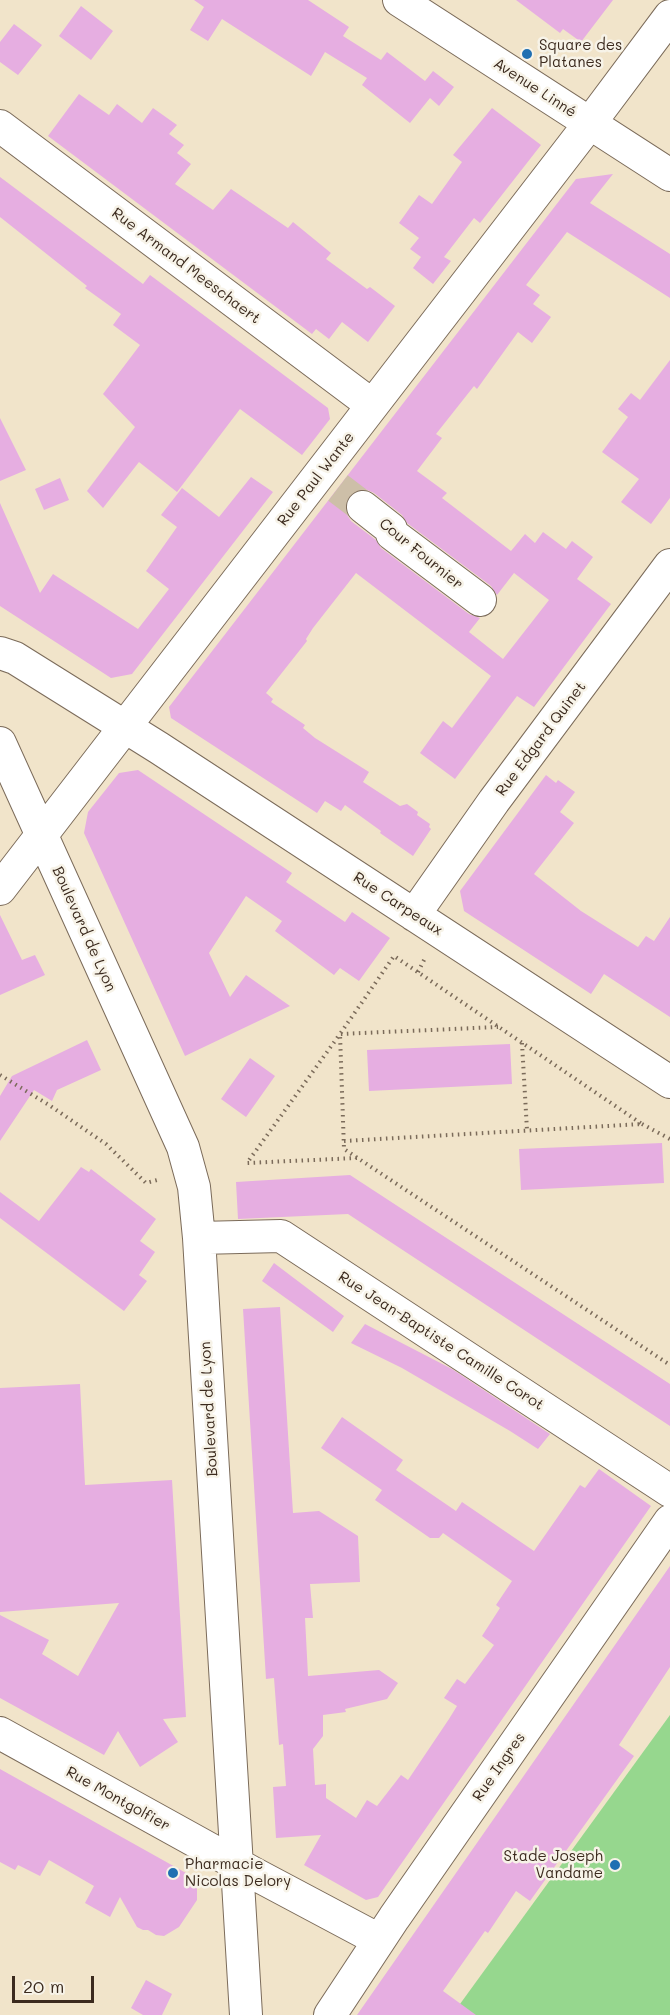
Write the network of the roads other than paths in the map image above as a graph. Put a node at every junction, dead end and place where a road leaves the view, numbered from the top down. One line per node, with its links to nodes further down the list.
1 (399, 0): 3 (street, Avenue Linné)
2 (670, 16): 3 (street, Rue Paul Wante)
3 (590, 123): 5 (street, Avenue Linné); 6 (street, Rue Paul Wante)
4 (0, 126): 6 (street, Rue Armand Meeschaert)
5 (670, 175)
6 (372, 405): 11 (street, Rue Paul Wante)
7 (363, 507): 9 (street, Cour Fournier)
8 (670, 565): 15 (street, Rue Edgard Quinet)
9 (480, 600)
10 (0, 653): 11 (street, Rue Carpeaux)
11 (126, 726): 13 (street, Rue Paul Wante); 15 (street, Rue Carpeaux)
12 (0, 743): 13 (street, Boulevard de Lyon)
13 (42, 835): 14 (street, Rue Paul Wante); 17 (street, Boulevard de Lyon)
14 (0, 889)
15 (414, 915): 16 (street, Rue Carpeaux)
16 (670, 1082)
17 (199, 1238): 18 (street, Rue Jean-Baptiste Camille Corot); 21 (street, Boulevard de Lyon)
18 (670, 1491)
19 (670, 1521): 22 (street, Rue Ingres)
20 (0, 1733): 21 (street, Rue Montgolfier)
21 (237, 1864): 22 (street, Rue Montgolfier); 23 (street, Boulevard de Lyon)
22 (379, 1940): 24 (street, Rue Ingres)
23 (246, 2015)
24 (330, 2015)

